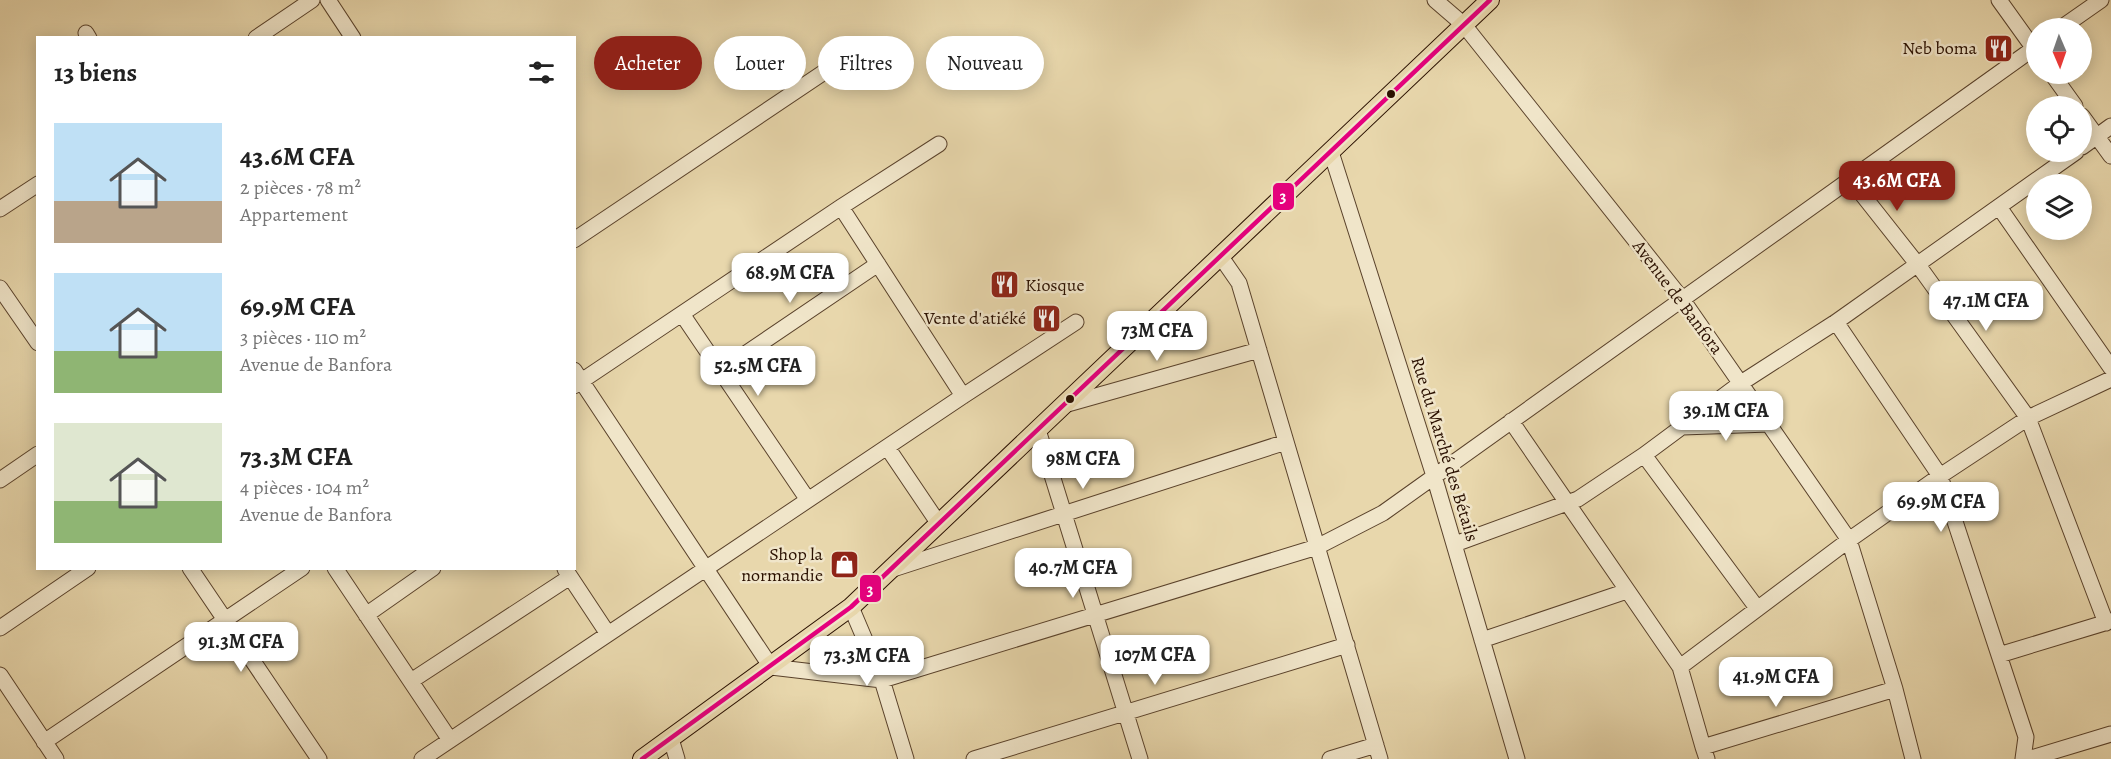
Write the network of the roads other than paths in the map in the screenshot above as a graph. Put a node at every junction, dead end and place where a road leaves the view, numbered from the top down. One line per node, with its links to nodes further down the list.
1 (312, 0): 9 (street)
2 (328, 0): 10 (street)
3 (1435, 0): 8 (street, Avenue de Banfora)
4 (1490, 0): 8 (main road)
5 (1999, 0): 11 (street)
6 (2101, 0): 7 (street)
7 (2075, 18)
8 (1464, 25): 19 (main road); 32 (street, Avenue de Banfora)
9 (259, 36)
10 (352, 36)
11 (2026, 36)
12 (2026, 56): 22 (street)
13 (818, 76): 27 (street)
14 (2111, 126): 16 (street)
15 (2092, 129): 16 (street)
16 (2097, 136): 17 (street); 20 (street)
17 (2092, 140)
18 (939, 144): 24 (street)
19 (1331, 152): 28 (main road); 54 (street, Rue du Marché des Bétails)
20 (2111, 156)
21 (2062, 162): 25 (street)
22 (1850, 179): 30 (street); 32 (street)
23 (36, 185): 26 (street)
24 (841, 207): 29 (street); 33 (street)
25 (1999, 207): 30 (street); 38 (street)
26 (0, 209)
27 (576, 239)
28 (1221, 257): 37 (street); 44 (main road)
29 (878, 264): 39 (street); 43 (street)
30 (1918, 265): 35 (street); 45 (street)
31 (0, 288): 36 (street)
32 (1682, 299): 42 (street, Avenue de Banfora); 46 (street)
33 (682, 314): 39 (street); 40 (street)
34 (1076, 322): 43 (street)
35 (1836, 322): 42 (street); 55 (street)
36 (36, 340)
37 (1259, 350): 44 (street); 50 (street)
38 (2111, 368)
39 (720, 371): 57 (street)
40 (577, 379): 64 (street)
41 (2111, 379): 45 (street)
42 (1741, 383): 47 (street, Avenue de Banfora); 48 (street)
43 (963, 396): 51 (street)
44 (1064, 405): 49 (main road)
45 (2028, 418): 55 (street); 78 (street)
46 (1511, 421): 54 (street); 58 (street)
47 (1769, 424): 48 (street); 61 (street, Avenue de Banfora)
48 (1682, 427): 53 (street)
49 (1038, 430): 59 (street); 60 (main road)
50 (1286, 442): 59 (street); 63 (street)
51 (887, 447): 57 (street); 60 (street)
52 (36, 455): 56 (street)
53 (1644, 455): 58 (street); 74 (street)
54 (1434, 476): 62 (street, Rue du Marché des Bétails); 63 (street)
55 (1940, 476): 61 (street); 83 (street)
56 (0, 480)
57 (808, 500): 64 (street)
58 (1567, 503): 62 (street); 72 (street)
59 (1064, 514): 70 (street); 76 (street)
60 (939, 524): 70 (main road)
61 (1849, 540): 74 (street); 89 (street, Avenue de Banfora)
62 (1455, 544): 81 (street, Rue du Marché des Bétails)
63 (1317, 547): 76 (street); 82 (street)
64 (706, 568): 80 (street); 84 (street)
65 (85, 570): 79 (street)
66 (191, 570): 77 (street)
67 (299, 570): 77 (street)
68 (336, 570): 75 (street)
69 (430, 570): 75 (street)
70 (890, 570): 73 (main road)
71 (567, 573): 80 (street); 88 (street)
72 (1627, 591): 81 (street); 85 (street)
73 (851, 607): 84 (main road); 87 (street)
74 (1757, 608): 85 (street)
75 (366, 615): 88 (street)
76 (1095, 615): 87 (street); 90 (street)
77 (225, 620): 94 (street); 99 (street)
78 (2109, 622): 83 (street)
79 (0, 628)
80 (608, 634): 93 (street)
81 (1482, 640): 107 (street, Rue du Marché des Bétails)
82 (1347, 645): 90 (street); 95 (street)
83 (1999, 655): 109 (street)
84 (771, 667): 87 (street); 92 (main road)
85 (1680, 667): 96 (street)
86 (0, 675): 94 (street)
87 (882, 680): 103 (street)
88 (411, 681): 93 (street)
89 (1895, 689): 96 (street); 108 (street, Avenue de Banfora)
90 (1125, 713): 104 (street); 105 (street)
91 (2111, 734): 97 (street)
92 (671, 739): 101 (main road); 102 (street)
93 (450, 740): 100 (street)
94 (44, 742): 98 (street)
95 (1378, 752): 106 (street)
96 (1705, 753)
97 (2038, 758)
98 (56, 759)
99 (319, 759)
100 (422, 759)
101 (642, 759)
102 (677, 759)
103 (906, 759)
104 (974, 759)
105 (1140, 759)
106 (1330, 759)
107 (1517, 759)
108 (1913, 759)
109 (2023, 759)

